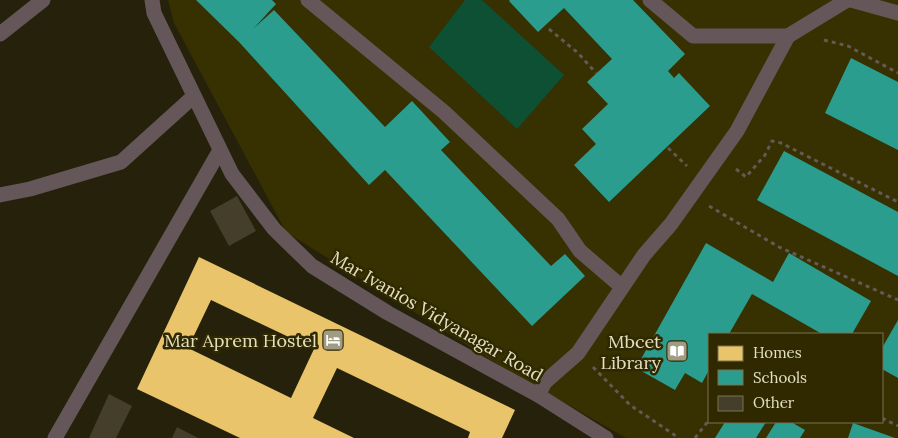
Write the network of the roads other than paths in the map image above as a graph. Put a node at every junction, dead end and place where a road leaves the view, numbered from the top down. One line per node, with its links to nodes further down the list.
1 (42, 0): 7 (lane)
2 (152, 0): 9 (lane, Mar Ivanios Vidyanagar Road)
3 (308, 0): 12 (lane)
4 (650, 0): 8 (lane)
5 (849, 0): 6 (lane); 8 (lane)
6 (898, 13)
7 (0, 34)
8 (791, 34): 12 (lane)
9 (194, 96): 10 (lane, Mar Ivanios Vidyanagar Road); 11 (lane)
10 (220, 150): 13 (lane, Mar Ivanios Vidyanagar Road); 14 (lane)
11 (0, 195)
12 (622, 287): 13 (lane)
13 (538, 395): 15 (lane, Mar Ivanios Vidyanagar Road)
14 (55, 438)
15 (606, 438)

